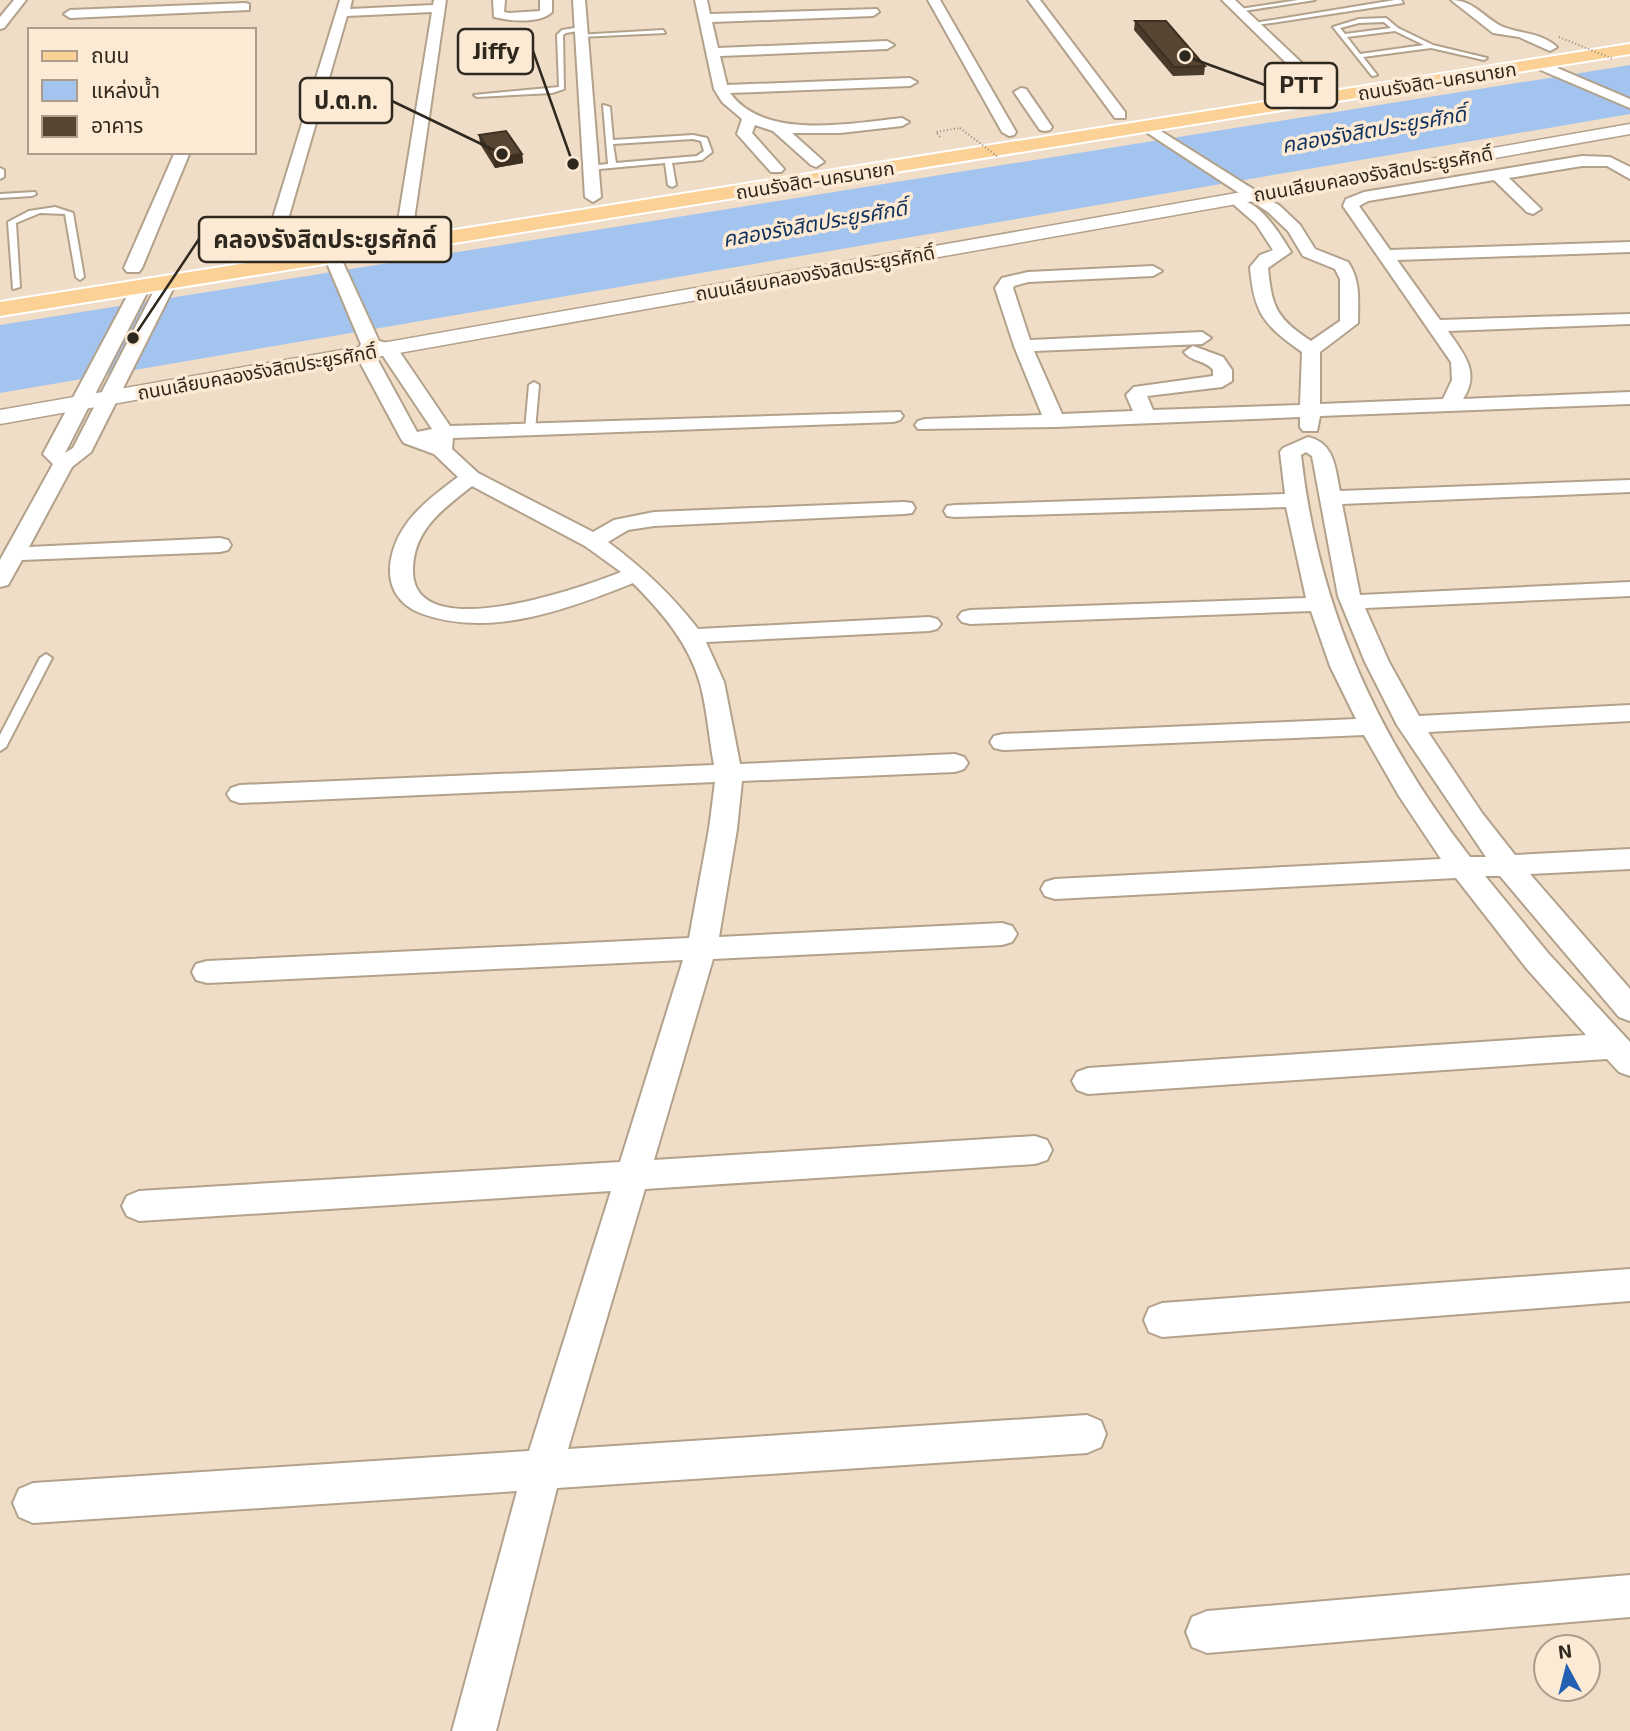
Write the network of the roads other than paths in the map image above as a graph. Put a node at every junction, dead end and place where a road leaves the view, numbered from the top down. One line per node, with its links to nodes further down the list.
1 (20, 0): 20 (street)
2 (499, 0): 3 (street)
3 (546, 0)
4 (579, 0): 23 (street)
5 (701, 0): 17 (street)
6 (934, 0): 48 (street)
7 (1034, 0): 46 (street)
8 (1312, 0): 13 (lane)
9 (1398, 0): 19 (lane)
10 (1457, 0): 22 (street)
11 (247, 3): 16 (street); 18 (street)
12 (440, 4): 14 (street); 66 (street)
13 (1232, 5): 19 (street)
14 (344, 6): 67 (street)
15 (873, 12): 17 (street)
16 (70, 14)
17 (705, 18): 29 (street)
18 (239, 24)
19 (1251, 24): 36 (street)
20 (0, 25)
21 (1396, 29): 26 (lane); 26 (lane); 28 (lane)
22 (1498, 30): 30 (street); 30 (street)
23 (581, 32): 24 (lane); 39 (lane); 54 (street)
24 (663, 32)
25 (1630, 34): 30 (main road, ถนนรังสิต-นครนายก)
26 (1343, 36): 32 (lane)
27 (887, 45): 29 (street)
28 (1431, 46): 32 (lane); 33 (lane)
29 (712, 52): 37 (street)
30 (1547, 54): 31 (main road, ถนนรังสิต-นครนายก); 33 (main road, ถนนรังสิต-นครนายก); 40 (street); 46 (main road, ถนนรังสิต-นครนายก)
31 (1622, 54)
32 (1358, 56): 34 (lane)
33 (1485, 58): 34 (main road, ถนนรังสิต-นครนายก)
34 (1374, 75): 36 (main road, ถนนรังสิต-นครนายก)
35 (910, 82): 37 (street)
36 (1317, 85): 46 (main road, ถนนรังสิต-นครนายก)
37 (721, 89): 42 (street)
38 (1021, 92): 44 (street)
39 (477, 95)
40 (1630, 104)
41 (606, 107): 49 (lane)
42 (750, 118): 45 (street); 55 (street)
43 (902, 122): 45 (street)
44 (1045, 127): 46 (main road, ถนนรังสิต-นครนายก); 48 (main road, ถนนรังสิต-นครนายก)
45 (778, 128): 52 (street)
46 (1140, 129): 61 (street); 72 (main road, ถนนรังสิต-นครนายก)
47 (1630, 129): 61 (street, ถนนเลียบคลองรังสิตประยูรศักดิ์)
48 (1009, 132): 52 (main road, ถนนรังสิต-นครนายก)
49 (610, 142): 51 (lane); 53 (lane)
50 (182, 154): 75 (street)
51 (668, 161): 53 (lane); 60 (lane)
52 (816, 162): 55 (main road, ถนนรังสิต-นครนายก)
53 (612, 166): 54 (lane)
54 (591, 168): 64 (street)
55 (776, 169): 60 (main road, ถนนรังสิต-นครนายก)
56 (0, 170): 59 (lane)
57 (1496, 174): 58 (street); 65 (street); 71 (street)
58 (1630, 174)
59 (0, 177)
60 (672, 185): 64 (main road, ถนนรังสิต-นครนายก)
61 (1234, 191): 69 (street); 70 (street); 80 (street, ถนนเลียบคลองรังสิตประยูรศักดิ์)
62 (32, 194): 63 (lane)
63 (0, 196)
64 (593, 197): 66 (main road, ถนนรังสิต-นครนายก)
65 (1533, 209)
66 (405, 228): 67 (main road, ถนนรังสิต-นครนายก)
67 (272, 247): 75 (main road, ถนนรังสิต-นครนายก)
68 (1630, 247): 71 (street)
69 (1283, 252): 70 (street); 82 (street)
70 (1309, 252): 82 (street)
71 (1387, 255): 79 (street)
72 (335, 261): 75 (main road, ถนนรังสิต-นครนายก); 80 (street)
73 (1153, 271): 81 (street)
74 (80, 277): 75 (main road, ถนนรังสิต-นครนายก); 76 (main road, ถนนรังสิต-นครนายก); 76 (lane)
75 (148, 286): 77 (main road, ถนนรังสิต-นครนายก); 84 (street); 86 (street)
76 (8, 288)
77 (0, 309)
78 (1630, 318): 79 (street)
79 (1435, 326): 87 (street)
80 (372, 345): 84 (street, ถนนเลียบคลองรังสิตประยูรศักดิ์); 95 (street); 95 (street)
81 (1023, 346): 91 (street); 92 (street)
82 (1311, 350): 88 (street)
83 (534, 385): 94 (lane)
84 (112, 389): 86 (street, ถนนเลียบคลองรังสิตประยูรศักดิ์); 97 (street)
85 (1630, 397): 87 (street)
86 (81, 402): 90 (street, ถนนเลียบคลองรังสิตประยูรศักดิ์); 97 (street)
87 (1450, 404): 88 (street)
88 (1312, 410): 91 (street); 96 (street)
89 (893, 416): 94 (street)
90 (0, 417)
91 (1146, 417): 92 (street)
92 (1055, 421): 93 (street)
93 (925, 425)
94 (530, 430): 95 (street)
95 (443, 441): 98 (street)
96 (1308, 443): 100 (street); 101 (street)
97 (64, 463): 106 (street)
98 (471, 477): 104 (street); 107 (street)
99 (1630, 486): 100 (street)
100 (1331, 498): 110 (street)
101 (1295, 500): 103 (street); 111 (street)
102 (904, 508): 104 (street)
103 (955, 511)
104 (593, 541): 107 (street)
105 (220, 545): 106 (street)
106 (14, 554): 108 (street)
107 (637, 574): 114 (street)
108 (0, 580)
109 (1630, 589): 110 (street)
110 (1351, 603): 117 (street)
111 (1320, 604): 112 (street); 118 (street)
112 (970, 617)
113 (929, 624): 114 (street)
114 (691, 636): 122 (street)
115 (46, 658): 120 (lane)
116 (1630, 713): 117 (street)
117 (1410, 724): 125 (street)
118 (1371, 727): 119 (street); 126 (street)
119 (1003, 742)
120 (0, 747)
121 (954, 763): 122 (street)
122 (729, 775): 123 (street); 129 (street)
123 (240, 794)
124 (1630, 859): 125 (street)
125 (1507, 866): 126 (street); 131 (street)
126 (1462, 868): 127 (street); 132 (street)
127 (1055, 889)
128 (1002, 934): 129 (street)
129 (702, 947): 130 (street); 135 (street)
130 (207, 972)
131 (1630, 1009)
132 (1622, 1055): 133 (street)
133 (1088, 1081)
134 (1035, 1150): 135 (street)
135 (632, 1174): 136 (street); 140 (street)
136 (139, 1206)
137 (1630, 1285): 138 (street)
138 (1161, 1320)
139 (1087, 1434): 140 (street)
140 (542, 1471): 141 (street); 144 (street)
141 (33, 1503)
142 (1630, 1596): 143 (street)
143 (1207, 1632)
144 (474, 1731)

